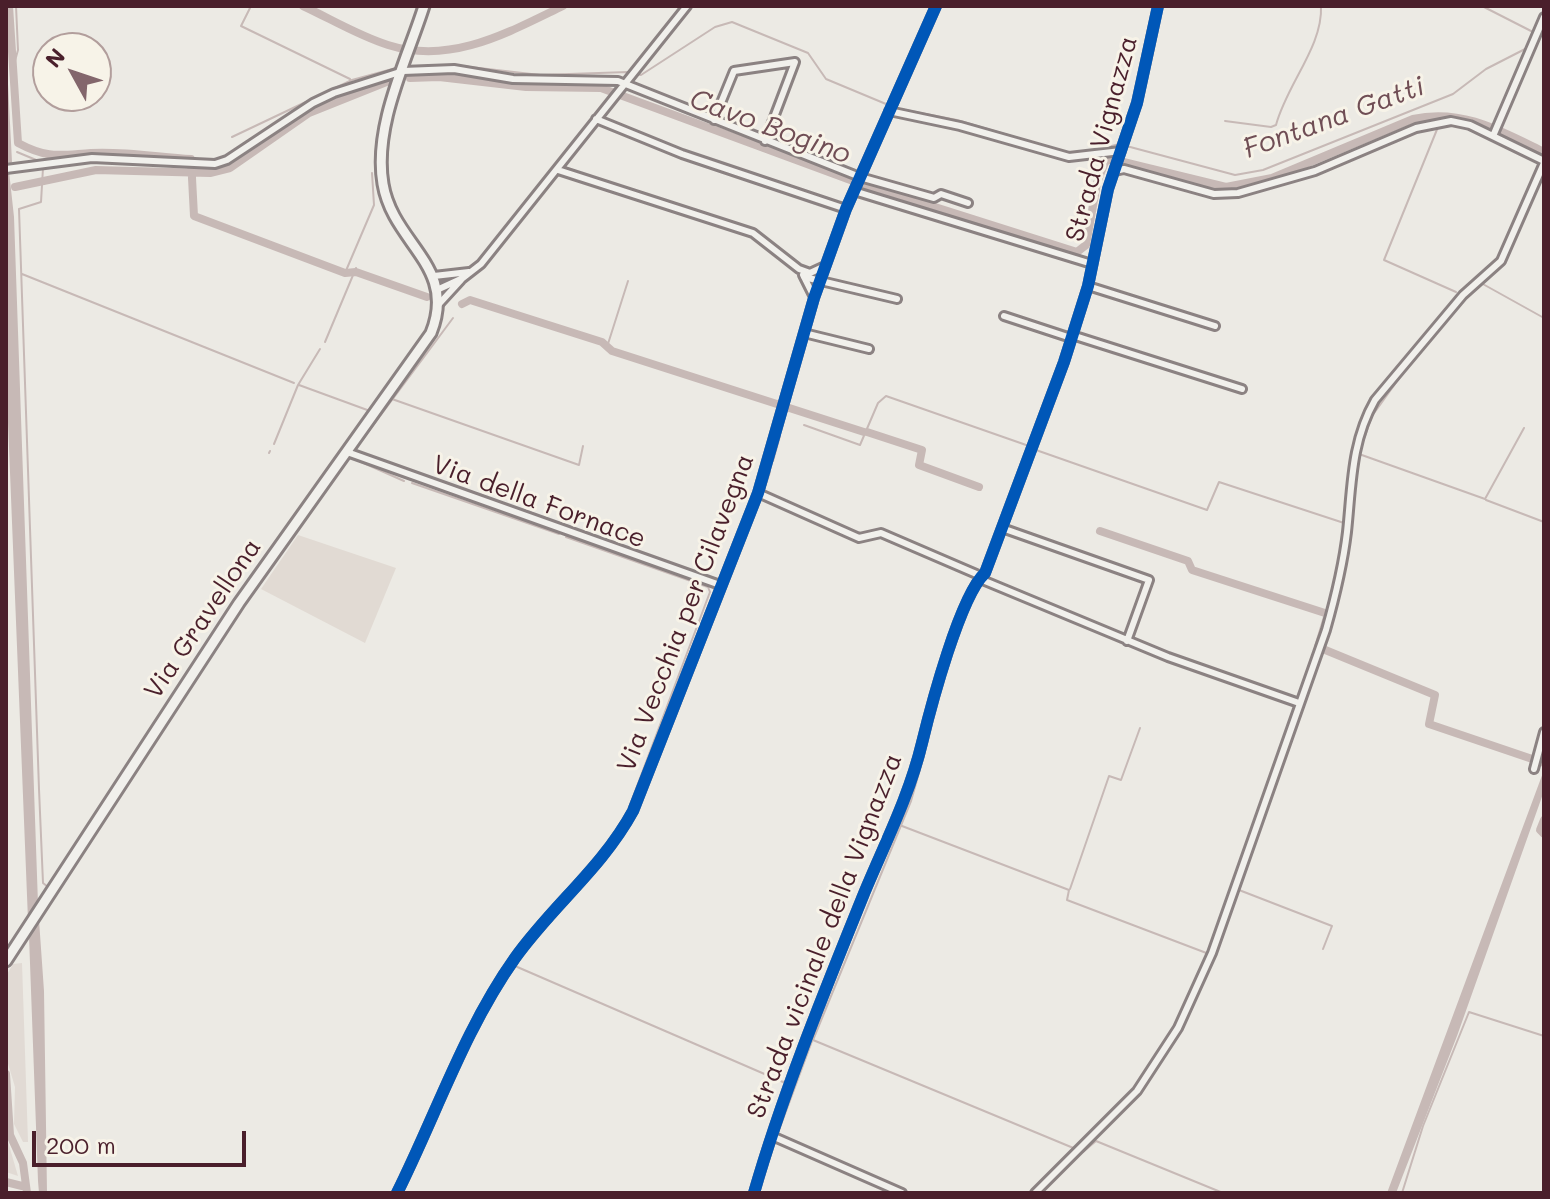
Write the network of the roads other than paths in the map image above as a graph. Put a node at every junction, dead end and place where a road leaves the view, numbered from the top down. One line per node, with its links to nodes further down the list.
1 (424, 6): 6 (main road, Via Gravellona)
2 (687, 6): 7 (street, Via Gravellona)
3 (936, 6): 8 (street, Via Vecchia per Cilavegna)
4 (1158, 6): 13 (street, Strada Vignazza)
5 (1544, 17): 11 (street)
6 (403, 71): 7 (street); 15 (street); 24 (main road, Via Gravellona)
7 (623, 86): 9 (street, Via Gravellona); 10 (street)
8 (889, 111): 13 (street); 17 (street, Via Vecchia per Cilavegna)
9 (596, 119): 16 (street, Via Gravellona); 20 (street)
10 (714, 120): 12 (street); 12 (street)
11 (1493, 136): 13 (street); 14 (street)
12 (765, 141): 17 (street)
13 (1120, 156): 21 (street, Strada Vignazza)
14 (1544, 162): 46 (street)
15 (7, 169)
16 (558, 170): 23 (street); 25 (street, Via Gravellona)
17 (860, 178): 18 (street, Via Vecchia per Cilavegna); 19 (street)
18 (854, 191): 20 (street, Via Vecchia per Cilavegna); 21 (street)
19 (968, 203)
20 (846, 209): 22 (street, Via Vecchia per Cilavegna)
21 (1092, 264): 29 (street, Strada Vignazza)
22 (826, 265): 23 (street); 28 (street, Via Vecchia per Cilavegna)
23 (799, 269): 26 (street)
24 (432, 272): 25 (street); 30 (main road, Via Gravellona)
25 (473, 272): 27 (street, Via Gravellona)
26 (804, 277): 28 (street); 31 (street)
27 (463, 278): 30 (street, Via Gravellona); 33 (street, Via Gravellona)
28 (821, 278): 31 (street, Via Vecchia per Cilavegna); 32 (street)
29 (1088, 286): 35 (street); 37 (street, Strada Vignazza)
30 (439, 289): 33 (main road, Via Gravellona)
31 (814, 298): 36 (street, Via Vecchia per Cilavegna)
32 (897, 299)
33 (439, 304): 40 (main road, Via Gravellona)
34 (1004, 316): 37 (street)
35 (1215, 326)
36 (804, 333): 38 (street); 41 (street, Via Vecchia per Cilavegna)
37 (1072, 336): 39 (street); 42 (street, Strada Vignazza)
38 (869, 349)
39 (1242, 389)
40 (346, 451): 44 (street, Via della Fornace); 49 (main road, Via Gravellona)
41 (758, 493): 43 (street); 44 (street, Via Vecchia per Cilavegna)
42 (1002, 528): 43 (street, Strada vicinale della Vignazza); 45 (street)
43 (981, 577): 45 (street); 50 (street, Strada vicinale della Vignazza)
44 (720, 585): 51 (street, Via Vecchia per Cilavegna)
45 (1127, 641): 46 (street)
46 (1299, 703): 54 (street)
47 (1544, 732): 48 (street)
48 (1536, 763)
49 (6, 961)
50 (772, 1136): 52 (street, Strada vicinale della Vignazza); 53 (street)
51 (398, 1190)
52 (754, 1193)
53 (902, 1193)
54 (1035, 1193)

